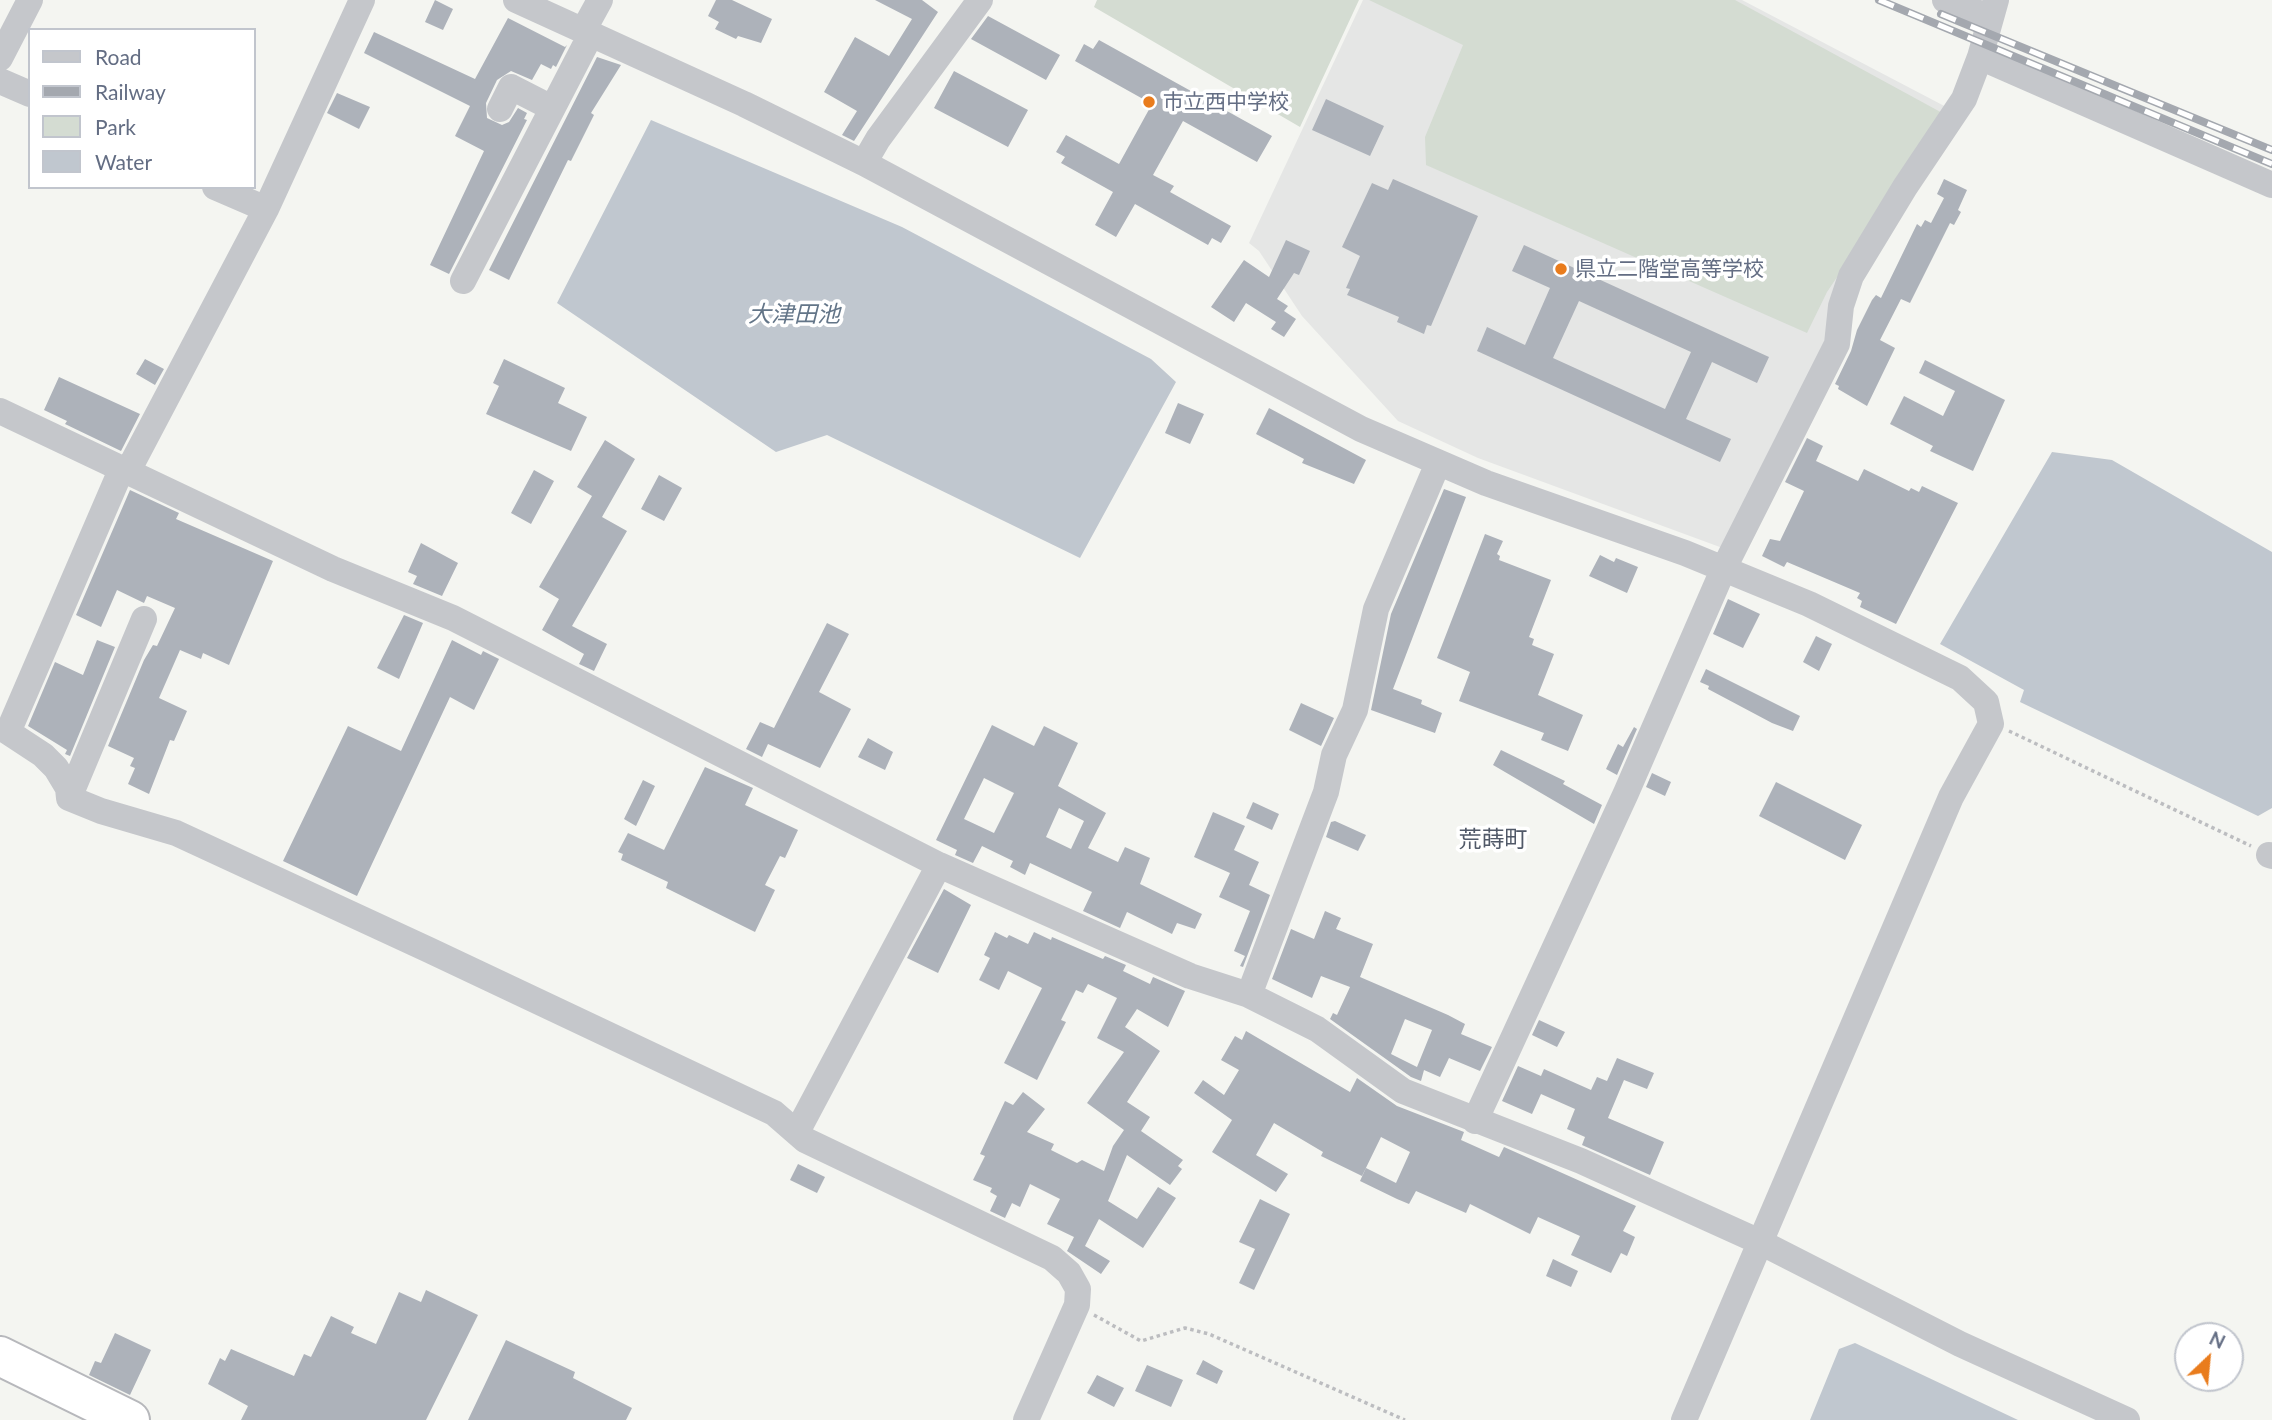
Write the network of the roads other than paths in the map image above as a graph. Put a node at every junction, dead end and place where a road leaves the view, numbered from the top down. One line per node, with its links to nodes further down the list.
1 (30, 0): 10 (street)
2 (362, 0): 18 (street)
3 (516, 0): 8 (street)
4 (600, 0): 8 (street)
5 (980, 0): 15 (street)
6 (1945, 0): 7 (street)
7 (1992, 9): 9 (street)
8 (587, 32): 13 (street); 15 (street)
9 (1980, 57): 16 (street); 23 (street)
10 (0, 58)
11 (0, 81): 12 (street)
12 (28, 93)
13 (552, 108): 14 (street); 19 (street)
14 (500, 109)
15 (864, 163): 21 (street)
16 (2272, 185)
17 (220, 189): 18 (street)
18 (266, 209): 22 (street)
19 (463, 281)
20 (0, 411): 22 (street)
21 (1438, 463): 23 (street); 27 (street)
22 (125, 470): 25 (street); 26 (street)
23 (1723, 570): 28 (street); 30 (street)
24 (144, 619): 25 (street)
25 (69, 798): 29 (street)
26 (939, 864): 27 (street); 29 (street)
27 (1249, 995): 28 (street)
28 (1475, 1121): 30 (street)
29 (797, 1132): 34 (street)
30 (1760, 1242): 35 (street); 36 (street)
31 (0, 1356): 32 (highway)
32 (81, 1409): 33 (highway)
33 (130, 1420)
34 (1026, 1420)
35 (1684, 1420)
36 (2127, 1420)

